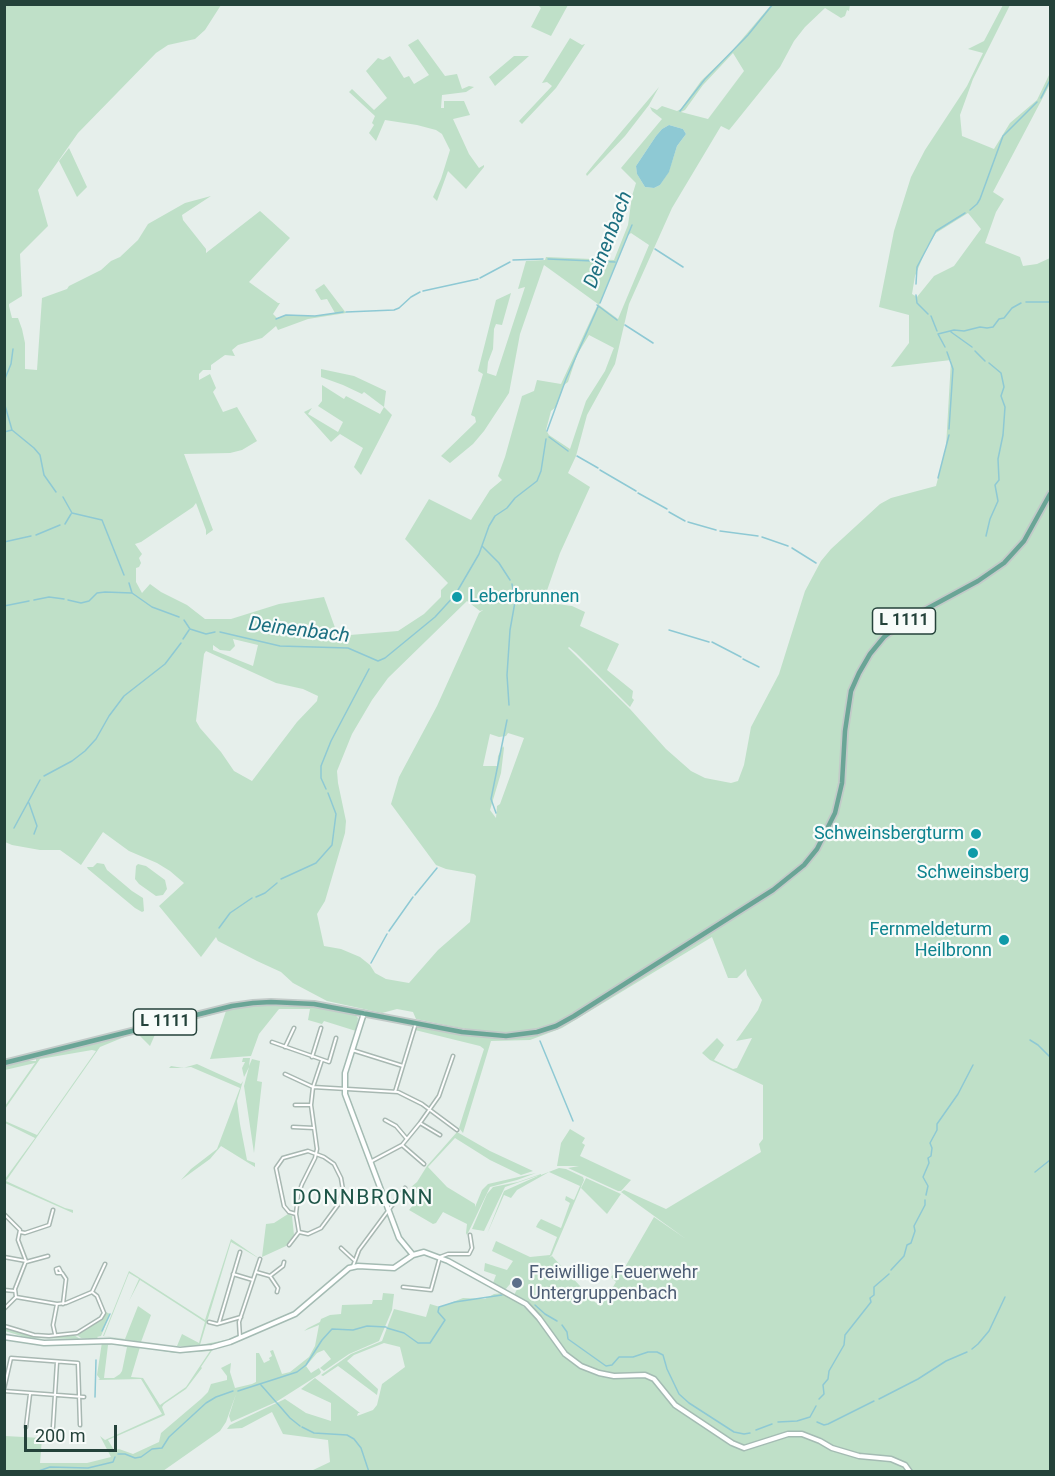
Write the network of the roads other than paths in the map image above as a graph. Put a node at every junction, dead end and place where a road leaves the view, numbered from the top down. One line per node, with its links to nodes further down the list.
1 (1050, 494): 3 (main road, L 1111)
2 (364, 1012): 3 (main road, L 1111); 9 (street); 13 (main road, L 1111)
3 (416, 1022): 14 (street)
4 (294, 1028): 8 (street)
5 (321, 1028): 11 (street)
6 (336, 1038): 12 (street)
7 (272, 1042): 8 (street)
8 (285, 1048): 11 (street)
9 (352, 1050): 14 (street); 17 (street)
10 (453, 1056): 21 (street)
11 (312, 1057): 12 (street)
12 (322, 1060): 16 (street)
13 (4, 1063)
14 (403, 1066): 18 (street)
15 (285, 1074): 16 (street)
16 (313, 1088): 17 (street); 20 (street)
17 (344, 1089): 18 (street); 31 (street)
18 (395, 1092): 21 (street)
19 (295, 1105): 20 (street)
20 (311, 1105): 25 (street)
21 (430, 1109): 23 (street); 26 (street)
22 (385, 1120): 28 (street)
23 (420, 1124): 27 (street); 28 (street)
24 (293, 1127): 25 (street)
25 (314, 1128): 30 (street)
26 (457, 1130)
27 (440, 1135)
28 (407, 1139): 29 (street)
29 (402, 1145): 31 (street); 32 (street)
30 (317, 1153): 37 (street); 37 (street); 39 (street)
31 (372, 1161): 35 (street)
32 (424, 1164)
33 (405, 1188): 35 (street)
34 (53, 1210): 38 (street)
35 (389, 1211): 44 (street); 49 (street)
36 (5, 1214): 38 (street)
37 (296, 1214): 39 (street)
38 (20, 1232): 50 (street)
39 (299, 1232): 41 (street)
40 (470, 1235): 47 (street)
41 (289, 1245)
42 (341, 1248): 49 (street)
43 (240, 1252): 56 (street)
44 (413, 1255): 47 (street); 53 (street)
45 (48, 1256): 50 (street)
46 (4, 1257): 50 (street)
47 (440, 1257): 59 (street); 83 (street)
48 (260, 1259): 55 (street)
49 (354, 1260): 53 (street)
50 (26, 1262): 61 (street)
51 (284, 1262): 57 (street)
52 (105, 1263): 62 (street)
53 (353, 1266): 74 (street)
54 (61, 1272): 66 (street)
55 (256, 1272): 57 (street); 58 (street)
56 (233, 1274): 58 (street); 70 (street)
57 (270, 1276): 63 (street)
58 (253, 1280): 68 (street)
59 (403, 1287)
60 (4, 1290): 61 (street)
61 (15, 1291): 64 (street)
62 (92, 1292): 66 (street); 72 (street)
63 (277, 1292)
64 (16, 1297): 65 (street); 67 (street)
65 (57, 1304): 66 (street); 72 (street)
66 (63, 1304)
67 (4, 1309)
68 (242, 1316): 70 (street); 74 (street)
69 (210, 1322): 70 (street)
70 (219, 1323)
71 (4, 1326): 72 (street)
72 (55, 1335)
73 (4, 1337): 74 (street)
74 (240, 1338)
75 (57, 1362): 76 (street); 78 (street); 79 (street)
76 (4, 1390): 77 (street)
77 (30, 1394): 78 (street); 81 (street)
78 (55, 1396): 79 (street); 82 (street)
79 (82, 1396): 80 (street)
80 (80, 1425)
81 (26, 1427)
82 (53, 1427)
83 (910, 1472)

